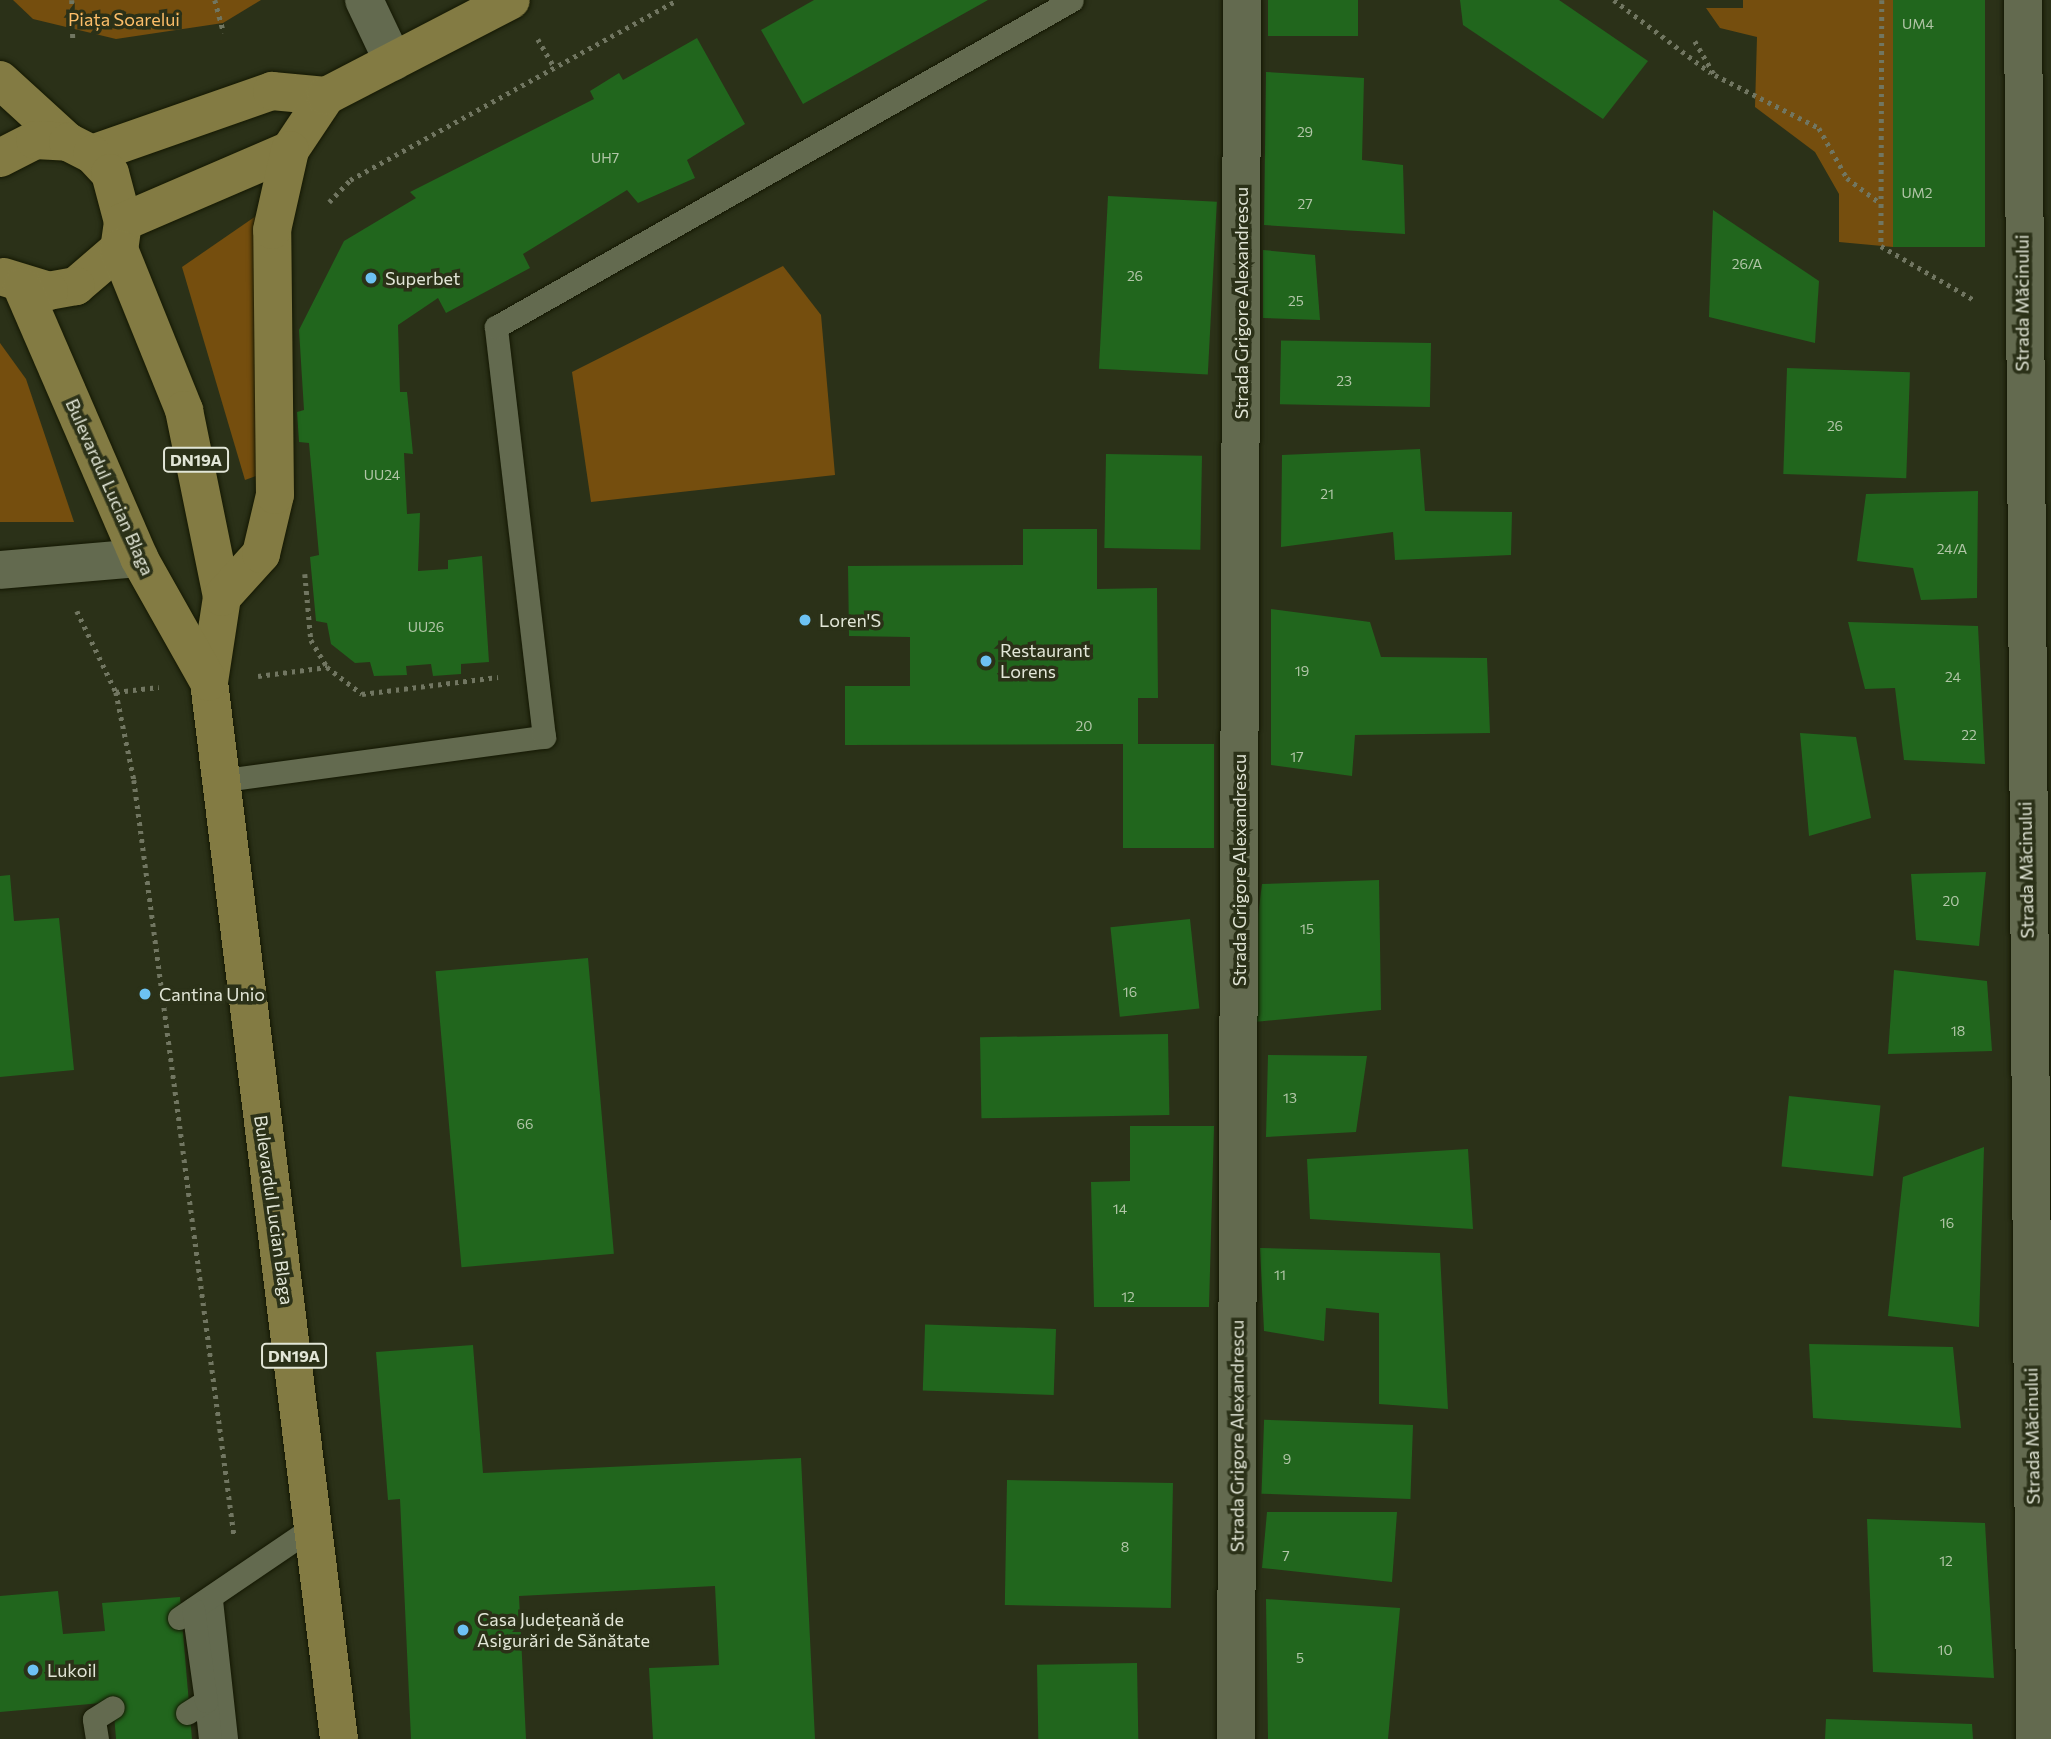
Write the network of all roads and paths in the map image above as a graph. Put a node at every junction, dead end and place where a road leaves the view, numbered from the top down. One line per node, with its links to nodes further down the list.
1 (72, 0): 13 (path)
2 (215, 0): 11 (path)
3 (364, 0): 14 (street)
4 (512, 0): 14 (main road)
5 (678, 0): 22 (path)
6 (1072, 0): 31 (lane)
7 (1242, 0): 41 (street, Strada Grigore Alexandrescu)
8 (1614, 0): 15 (path)
9 (1882, 0): 21 (path)
10 (2023, 0): 25 (street, Strada Măcinului)
11 (224, 33)
12 (1695, 41): 15 (path)
13 (73, 42)
14 (393, 61): 17 (main road)
15 (1715, 75): 21 (path)
16 (0, 80): 18 (main road)
17 (326, 96): 18 (main road); 19 (main road)
18 (80, 148): 20 (main road); 23 (main road, Bulevardul Lucian Blaga)
19 (290, 150): 23 (main road); 29 (main road)
20 (0, 158)
21 (1881, 204): 25 (path)
22 (322, 209)
23 (121, 236): 24 (main road); 29 (main road, Bulevardul Lucian Blaga / DN19A)
24 (11, 281): 26 (main road, Bulevardul Lucian Blaga / DN19A)
25 (2022, 328): 34 (street, Strada Măcinului)
26 (139, 558): 28 (street); 32 (main road, Bulevardul Lucian Blaga / DN19A)
27 (303, 562): 31 (path)
28 (0, 570)
29 (222, 597): 32 (main road, Bulevardul Lucian Blaga / DN19A)
30 (71, 598): 36 (path)
31 (537, 673): 33 (lane)
32 (209, 682): 33 (main road, Bulevardul Lucian Blaga / DN19A)
33 (224, 780): 35 (main road, Bulevardul Lucian Blaga / DN19A)
34 (2038, 838): 42 (street, Strada Măcinului)
35 (313, 1527): 36 (lane); 40 (main road, Bulevardul Lucian Blaga / DN19A)
36 (241, 1580): 37 (lane)
37 (195, 1609): 38 (lane); 39 (lane)
38 (210, 1739)
39 (226, 1739)
40 (339, 1739)
41 (1236, 1739)
42 (2035, 1739)

